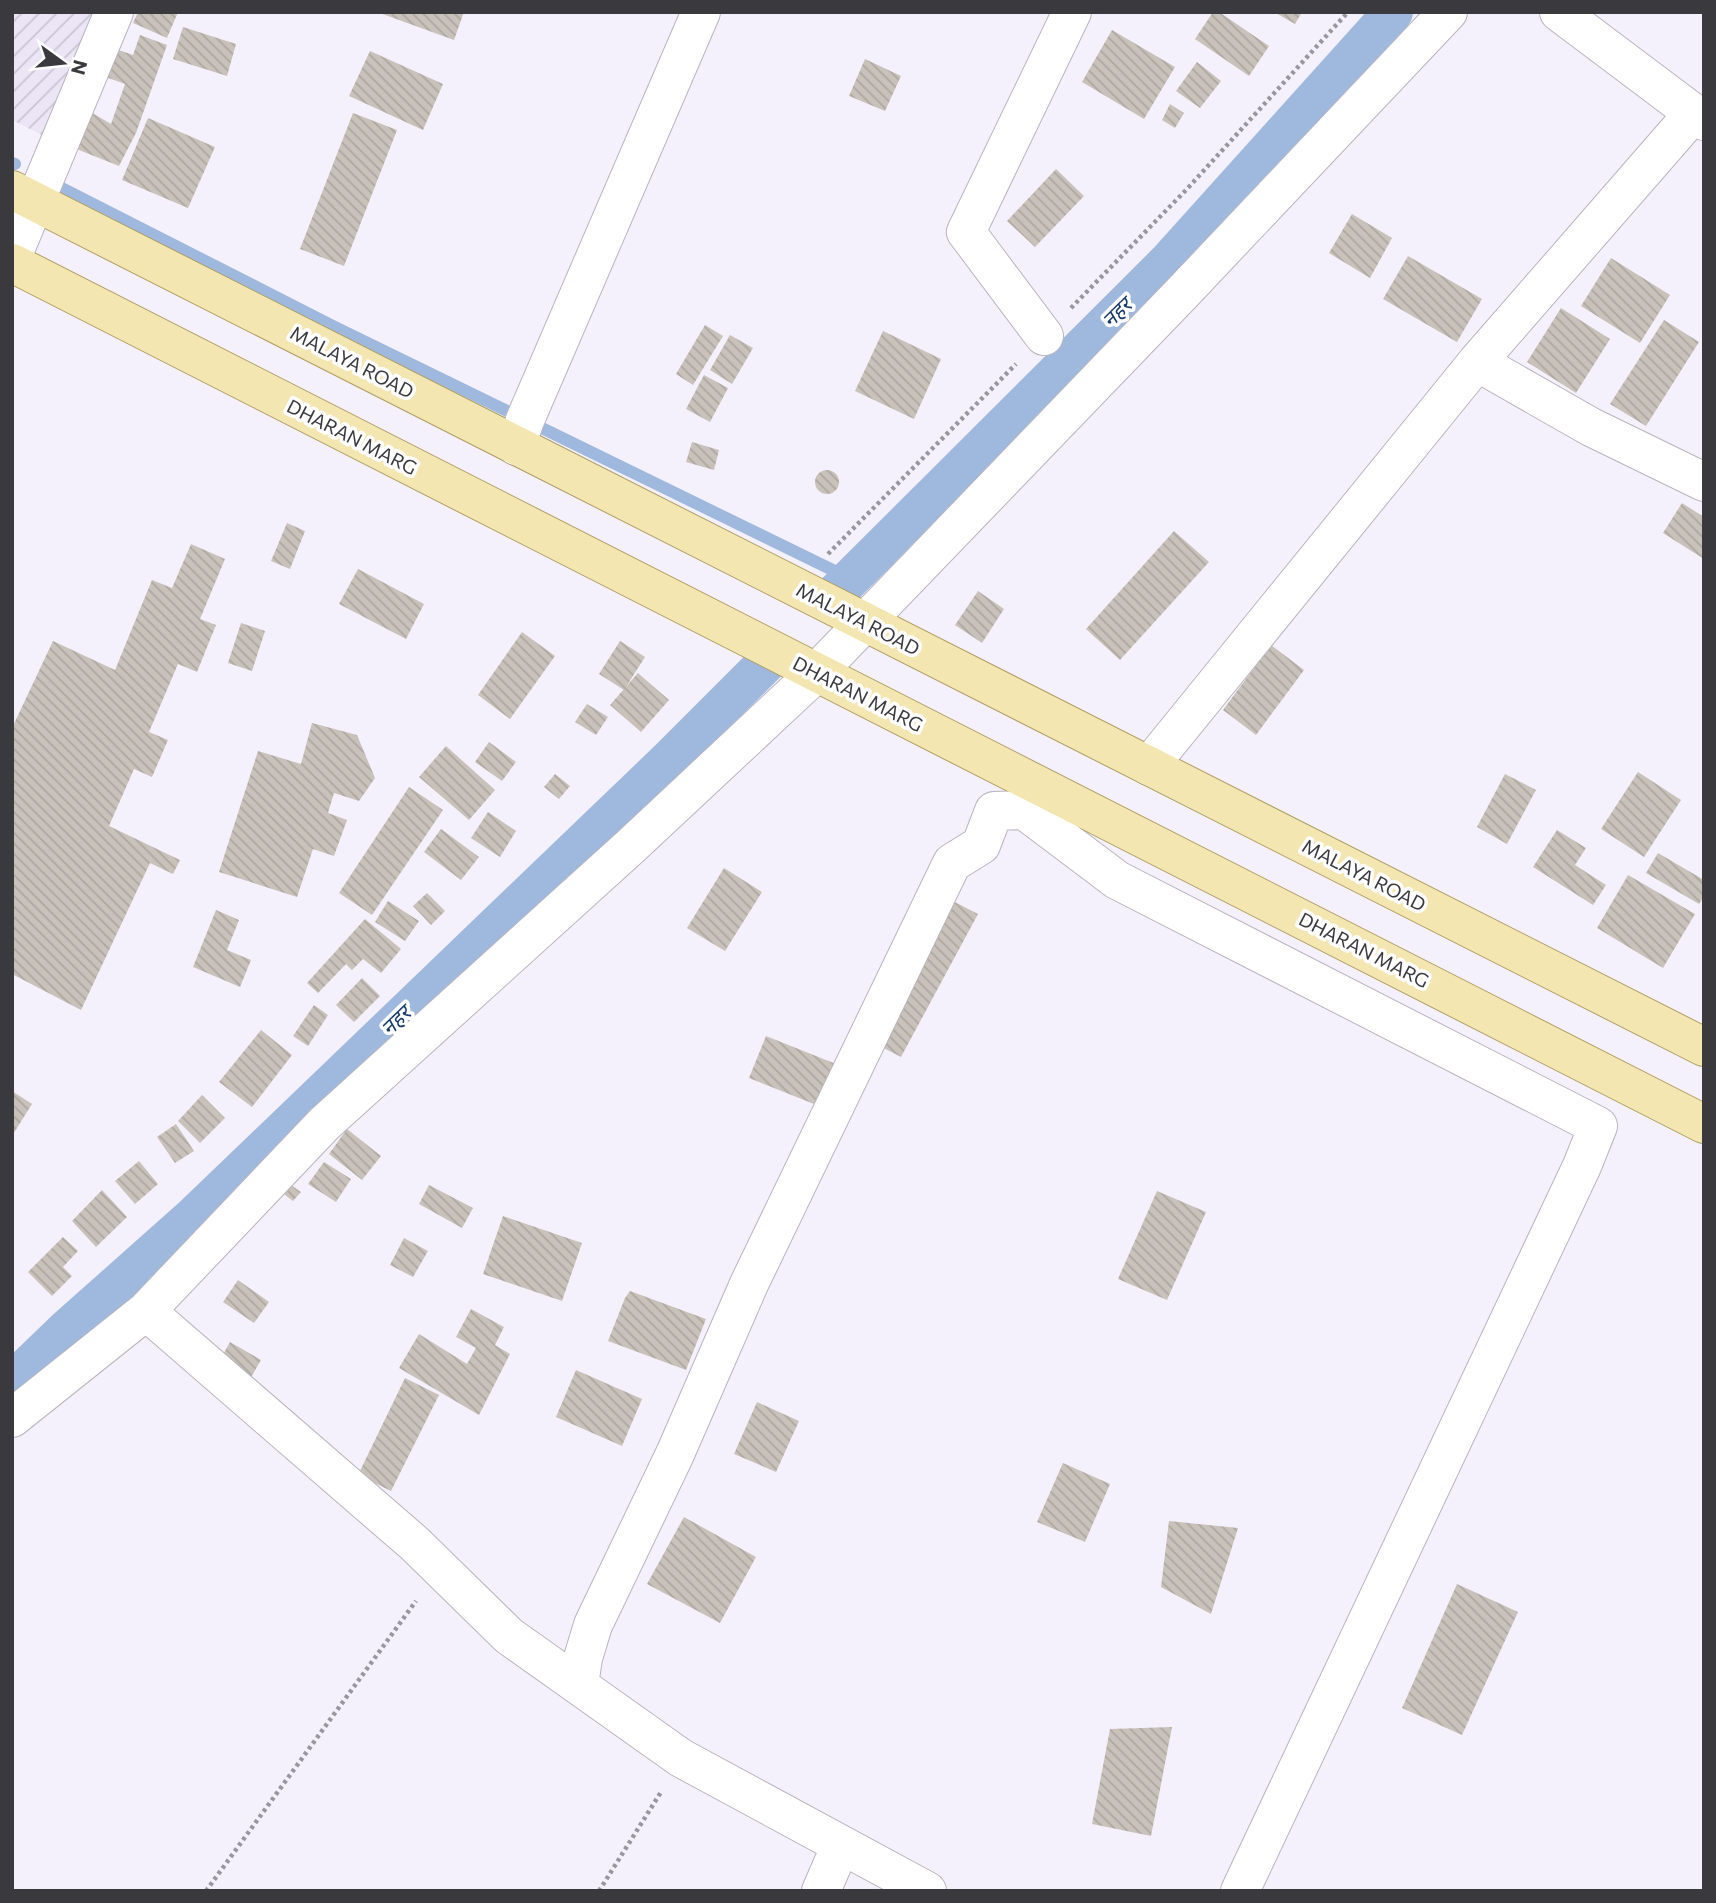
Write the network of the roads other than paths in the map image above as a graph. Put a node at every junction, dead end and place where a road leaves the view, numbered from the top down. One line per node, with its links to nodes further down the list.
1 (114, 12): 7 (street)
2 (701, 12): 12 (street)
3 (1072, 12): 10 (street)
4 (1448, 12): 14 (street)
5 (1559, 12): 6 (street)
6 (1699, 118): 11 (street)
7 (23, 195): 8 (street); 12 (main road, MALAYA ROAD)
8 (12, 257)
9 (12, 263): 15 (main road, DHARAN MARG)
10 (1044, 336)
11 (1477, 362): 13 (street); 16 (street)
12 (516, 446): 14 (main road, MALAYA ROAD)
13 (1704, 482)
14 (864, 622): 15 (street); 16 (main road, MALAYA ROAD)
15 (816, 673): 18 (main road, DHARAN MARG); 19 (street)
16 (1149, 766): 17 (main road, MALAYA ROAD)
17 (1704, 1047)
18 (1701, 1116)
19 (146, 1311): 20 (street); 21 (street)
20 (12, 1418)
21 (579, 1685): 22 (street); 25 (street)
22 (841, 1845): 23 (street); 24 (street)
23 (821, 1891)
24 (927, 1891)
25 (1240, 1891)

